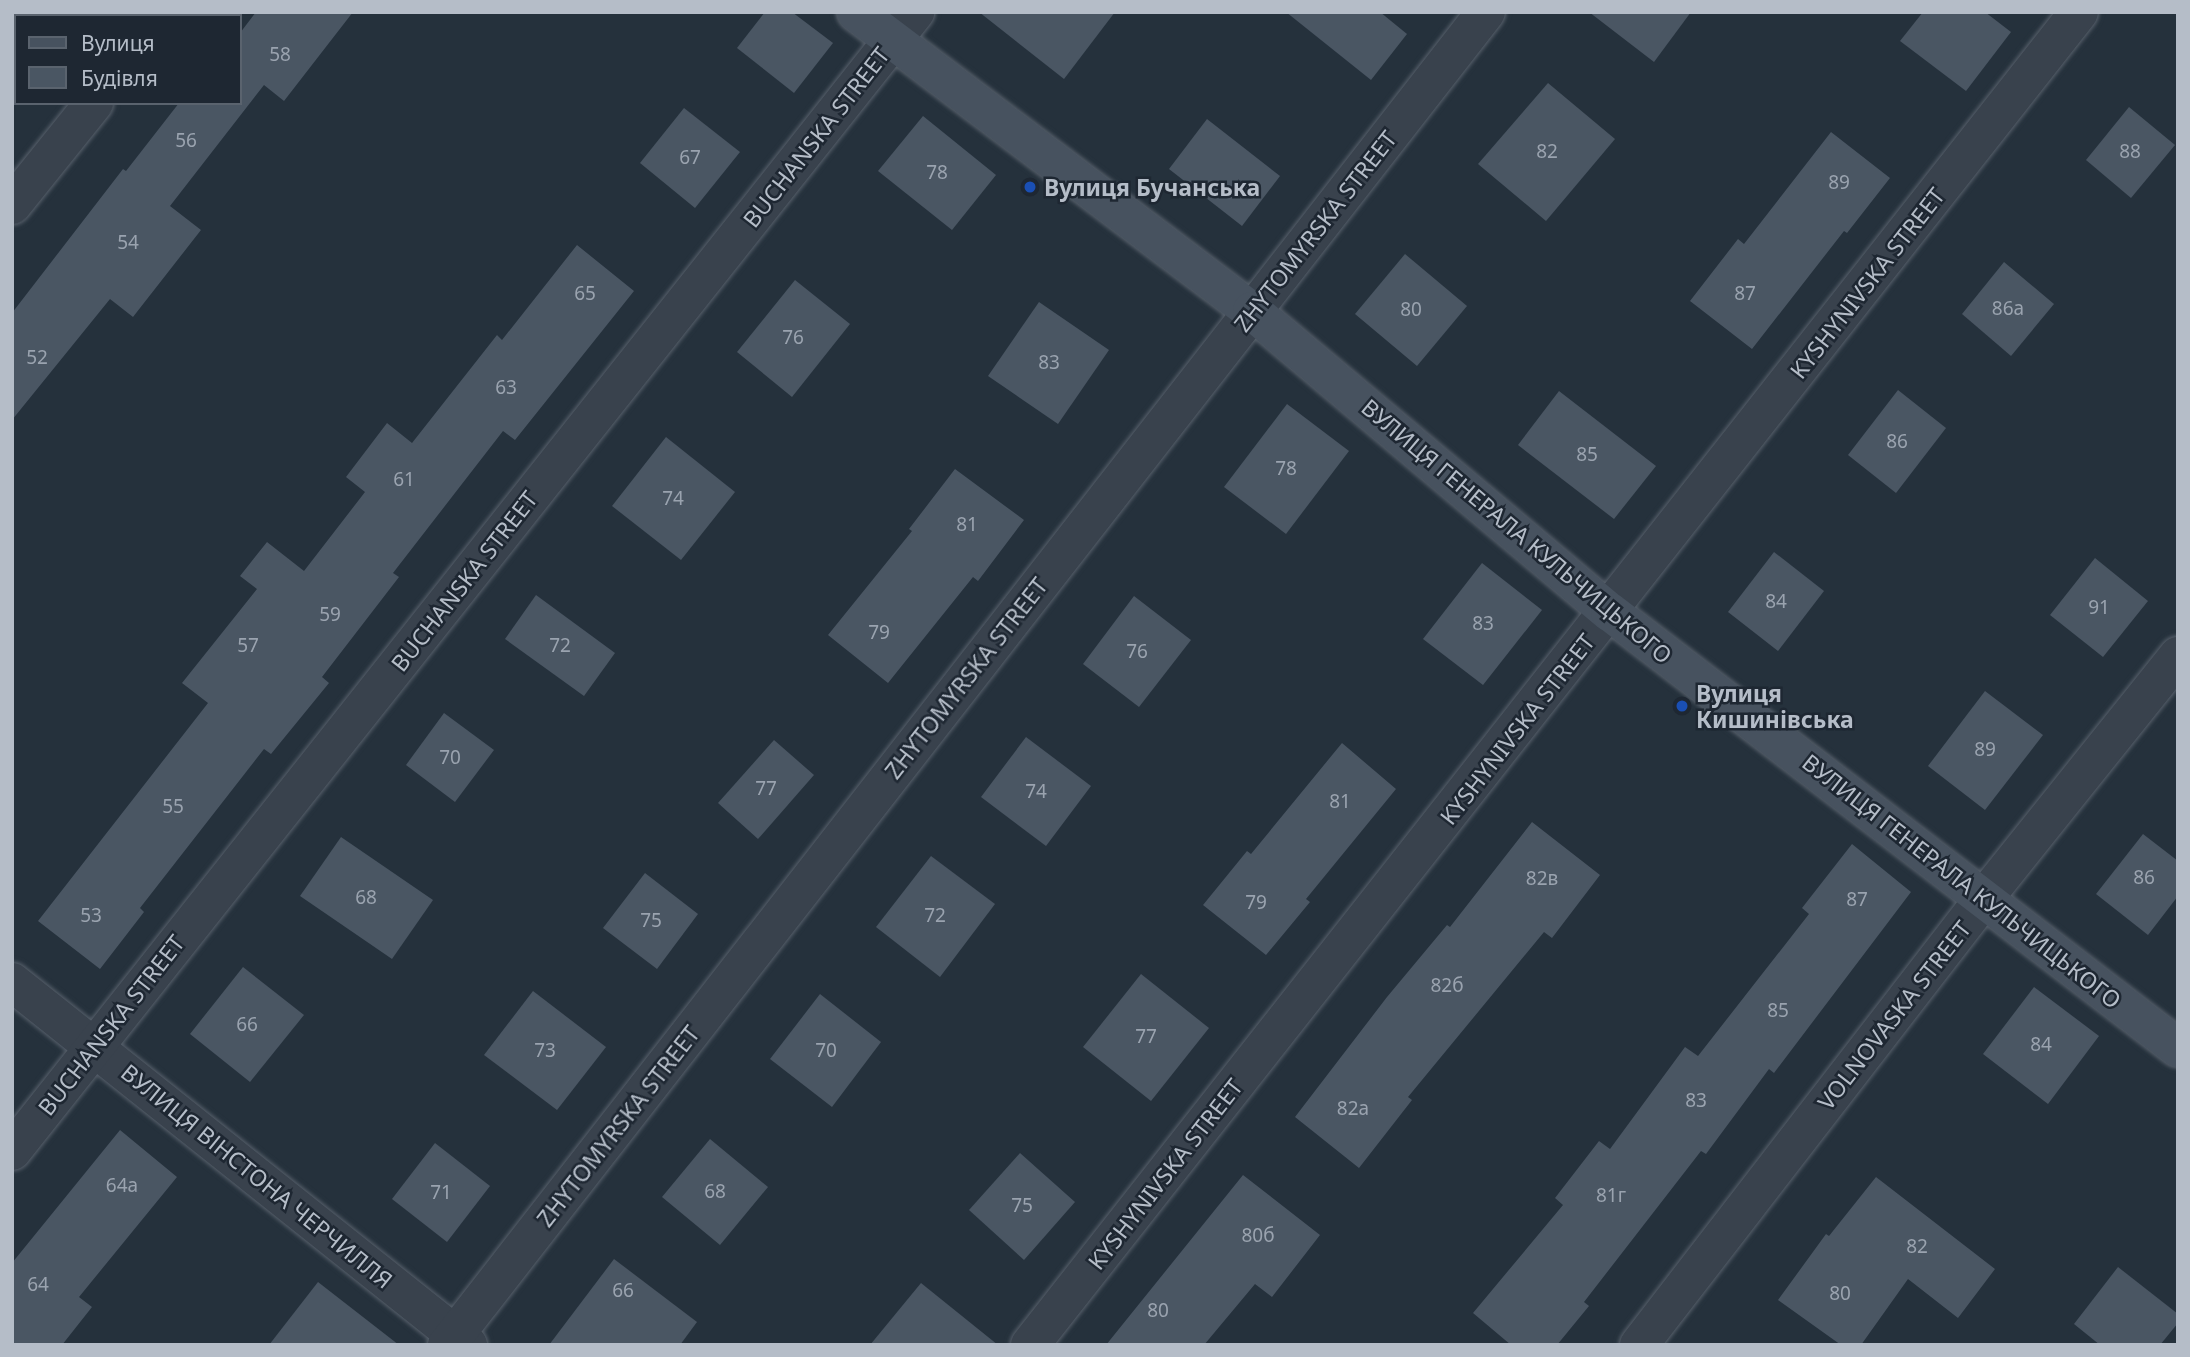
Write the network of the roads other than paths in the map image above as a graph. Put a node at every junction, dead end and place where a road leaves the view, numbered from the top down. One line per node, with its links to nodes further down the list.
1 (856, 12): 4 (street, ВУЛИЦЯ ГЕНЕРАЛА КУЛЬЧИЦЬКОГО)
2 (1486, 12): 7 (street, ZHYTOMYRSKA STREET)
3 (2079, 12): 8 (street, KYSHYNIVSKA STREET)
4 (904, 27): 7 (street, ВУЛИЦЯ ГЕНЕРАЛА КУЛЬЧИЦЬКОГО); 12 (street, BUCHANSKA STREET)
5 (92, 105): 6 (street)
6 (12, 205)
7 (1252, 311): 8 (street, ВУЛИЦЯ ГЕНЕРАЛА КУЛЬЧИЦЬКОГО); 15 (street, ZHYTOMYRSKA STREET)
8 (1609, 612): 10 (street, ВУЛИЦЯ ГЕНЕРАЛА КУЛЬЧИЦЬКОГО); 16 (street, KYSHYNIVSKA STREET)
9 (2178, 656): 10 (street, VOLNOVASKA STREET)
10 (1985, 897): 13 (street, ВУЛИЦЯ ГЕНЕРАЛА КУЛЬЧИЦЬКОГО); 17 (street, VOLNOVASKA STREET)
11 (12, 982): 12 (street, ВУЛИЦЯ ВІНСТОНА ЧЕРЧИЛЛЯ)
12 (95, 1046): 14 (street, BUCHANSKA STREET); 15 (street, ВУЛИЦЯ ВІНСТОНА ЧЕРЧИЛЛЯ)
13 (2178, 1048)
14 (12, 1151)
15 (457, 1341)
16 (1030, 1345)
17 (1639, 1345)

